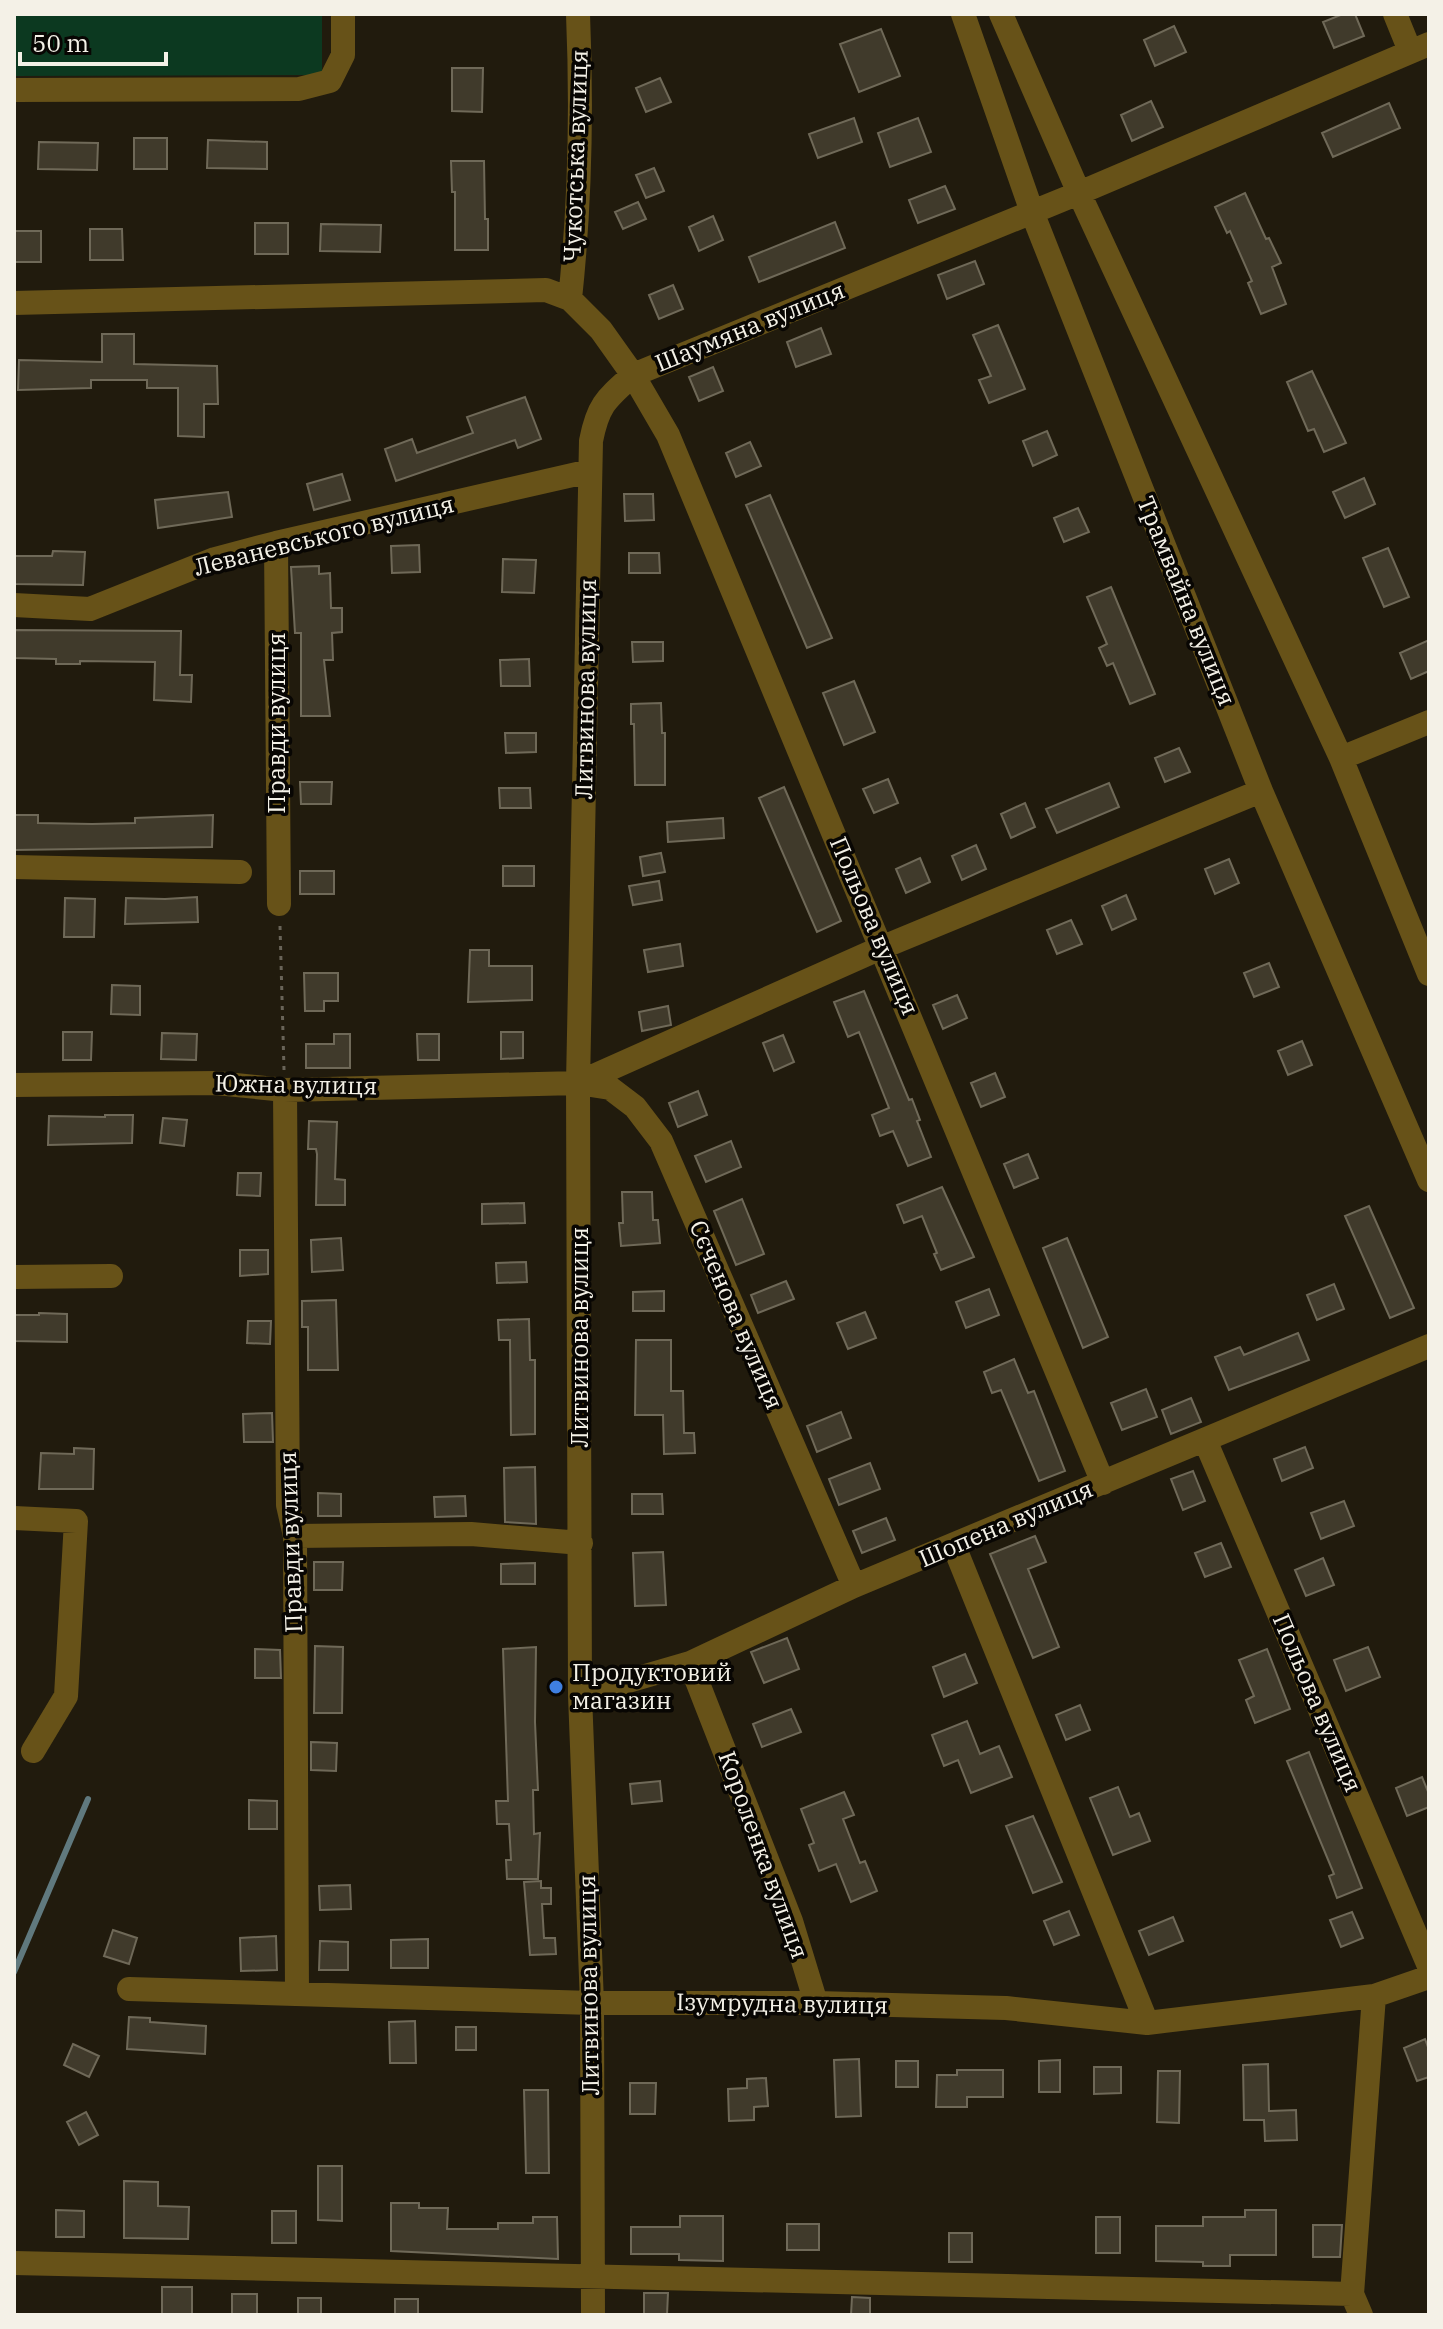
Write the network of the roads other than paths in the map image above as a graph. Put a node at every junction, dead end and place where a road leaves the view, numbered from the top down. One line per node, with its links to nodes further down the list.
1 (343, 14): 7 (street)
2 (578, 14): 10 (street, Чукотська вулиця)
3 (963, 14): 9 (street, Трамвайна вулиця)
4 (1001, 14): 8 (street)
5 (1395, 14): 6 (street)
6 (1420, 48): 8 (street, Шаумяна вулиця)
7 (14, 90)
8 (1079, 193): 9 (street, Шаумяна вулиця); 17 (street)
9 (1032, 212): 12 (street, Шаумяна вулиця); 18 (street, Трамвайна вулиця)
10 (570, 299): 11 (street); 12 (street, Шаумяна вулиця)
11 (14, 303)
12 (633, 375): 13 (street, Литвинова вулиця); 22 (street, Польова вулиця)
13 (590, 471): 14 (street, Леваневського вулиця); 24 (street, Литвинова вулиця)
14 (276, 543): 15 (street, Леваневського вулиця); 21 (street, Правди вулиця)
15 (14, 605)
16 (1429, 722): 17 (street)
17 (1341, 758): 23 (street)
18 (1261, 791): 22 (street); 27 (street, Трамвайна вулиця)
19 (14, 867): 20 (street)
20 (240, 872)
21 (279, 904)
22 (883, 947): 24 (street); 32 (street, Польова вулиця)
23 (1429, 974)
24 (578, 1083): 26 (street, Южна вулиця); 35 (street, Литвинова вулиця); 37 (street, Сєченова вулиця)
25 (14, 1085): 26 (street, Южна вулиця)
26 (285, 1090): 34 (street, Правди вулиця)
27 (1429, 1180)
28 (111, 1276): 29 (street)
29 (14, 1277)
30 (1429, 1346): 31 (street, Шопена вулиця)
31 (1205, 1440): 32 (street, Шопена вулиця); 41 (street, Польова вулиця)
32 (1103, 1483): 36 (street, Шопена вулиця)
33 (14, 1518): 40 (street)
34 (295, 1536): 35 (street); 44 (street, Правди вулиця)
35 (581, 1543): 39 (street, Литвинова вулиця)
36 (954, 1546): 37 (street, Шопена вулиця); 48 (street)
37 (854, 1586): 38 (street, Шопена вулиця)
38 (690, 1663): 39 (street, Шопена вулиця); 47 (street, Короленка вулиця)
39 (580, 1695): 46 (street, Литвинова вулиця)
40 (33, 1751)
41 (1429, 1966)
42 (1429, 1977): 45 (street, Ізумрудна вулиця)
43 (129, 1989): 44 (street, Ізумрудна вулиця)
44 (297, 1994): 46 (street, Ізумрудна вулиця)
45 (1374, 1996): 48 (street, Ізумрудна вулиця); 51 (street)
46 (592, 2003): 47 (street, Ізумрудна вулиця); 50 (street, Литвинова вулиця)
47 (816, 2003): 48 (street, Ізумрудна вулиця)
48 (1147, 2023)
49 (14, 2263): 50 (street)
50 (592, 2277): 51 (street); 52 (street, Литвинова вулиця)
51 (1356, 2305)
52 (593, 2315)

